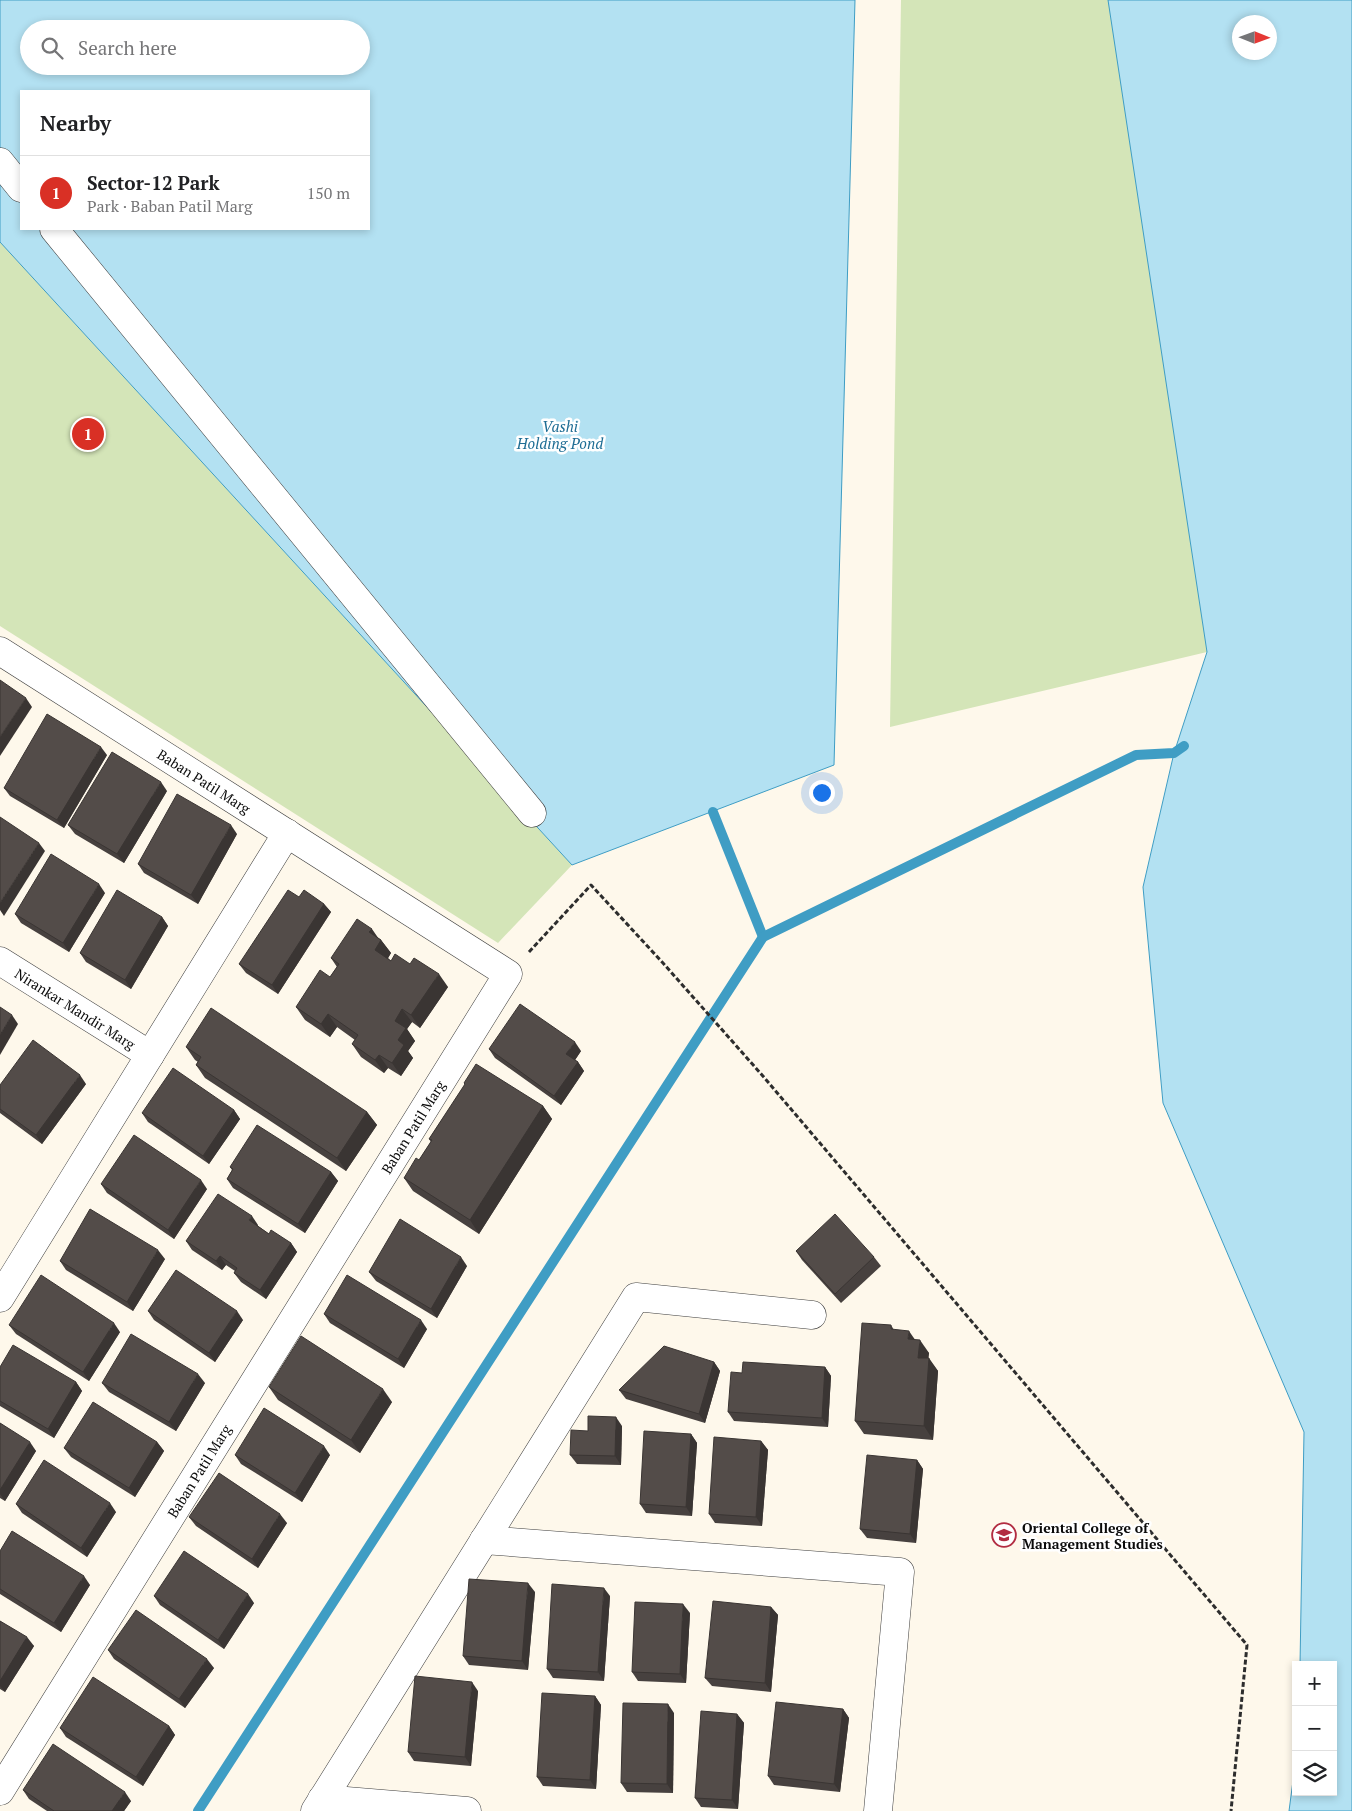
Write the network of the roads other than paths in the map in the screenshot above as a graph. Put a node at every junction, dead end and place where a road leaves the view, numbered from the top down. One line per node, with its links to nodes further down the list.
1 (0, 162): 2 (street)
2 (20, 187)
3 (55, 230): 5 (street)
4 (0, 651): 6 (street, Baban Patil Marg)
5 (532, 813)
6 (287, 834): 8 (street); 12 (street, Baban Patil Marg)
7 (0, 961): 8 (street, Nirankar Mandir Marg)
8 (150, 1055): 9 (street)
9 (3, 1287)
10 (812, 1315): 11 (street)
11 (484, 1540): 13 (street); 15 (street)
12 (0, 1791)
13 (319, 1805): 14 (street)
14 (466, 1811)
15 (878, 1811)

